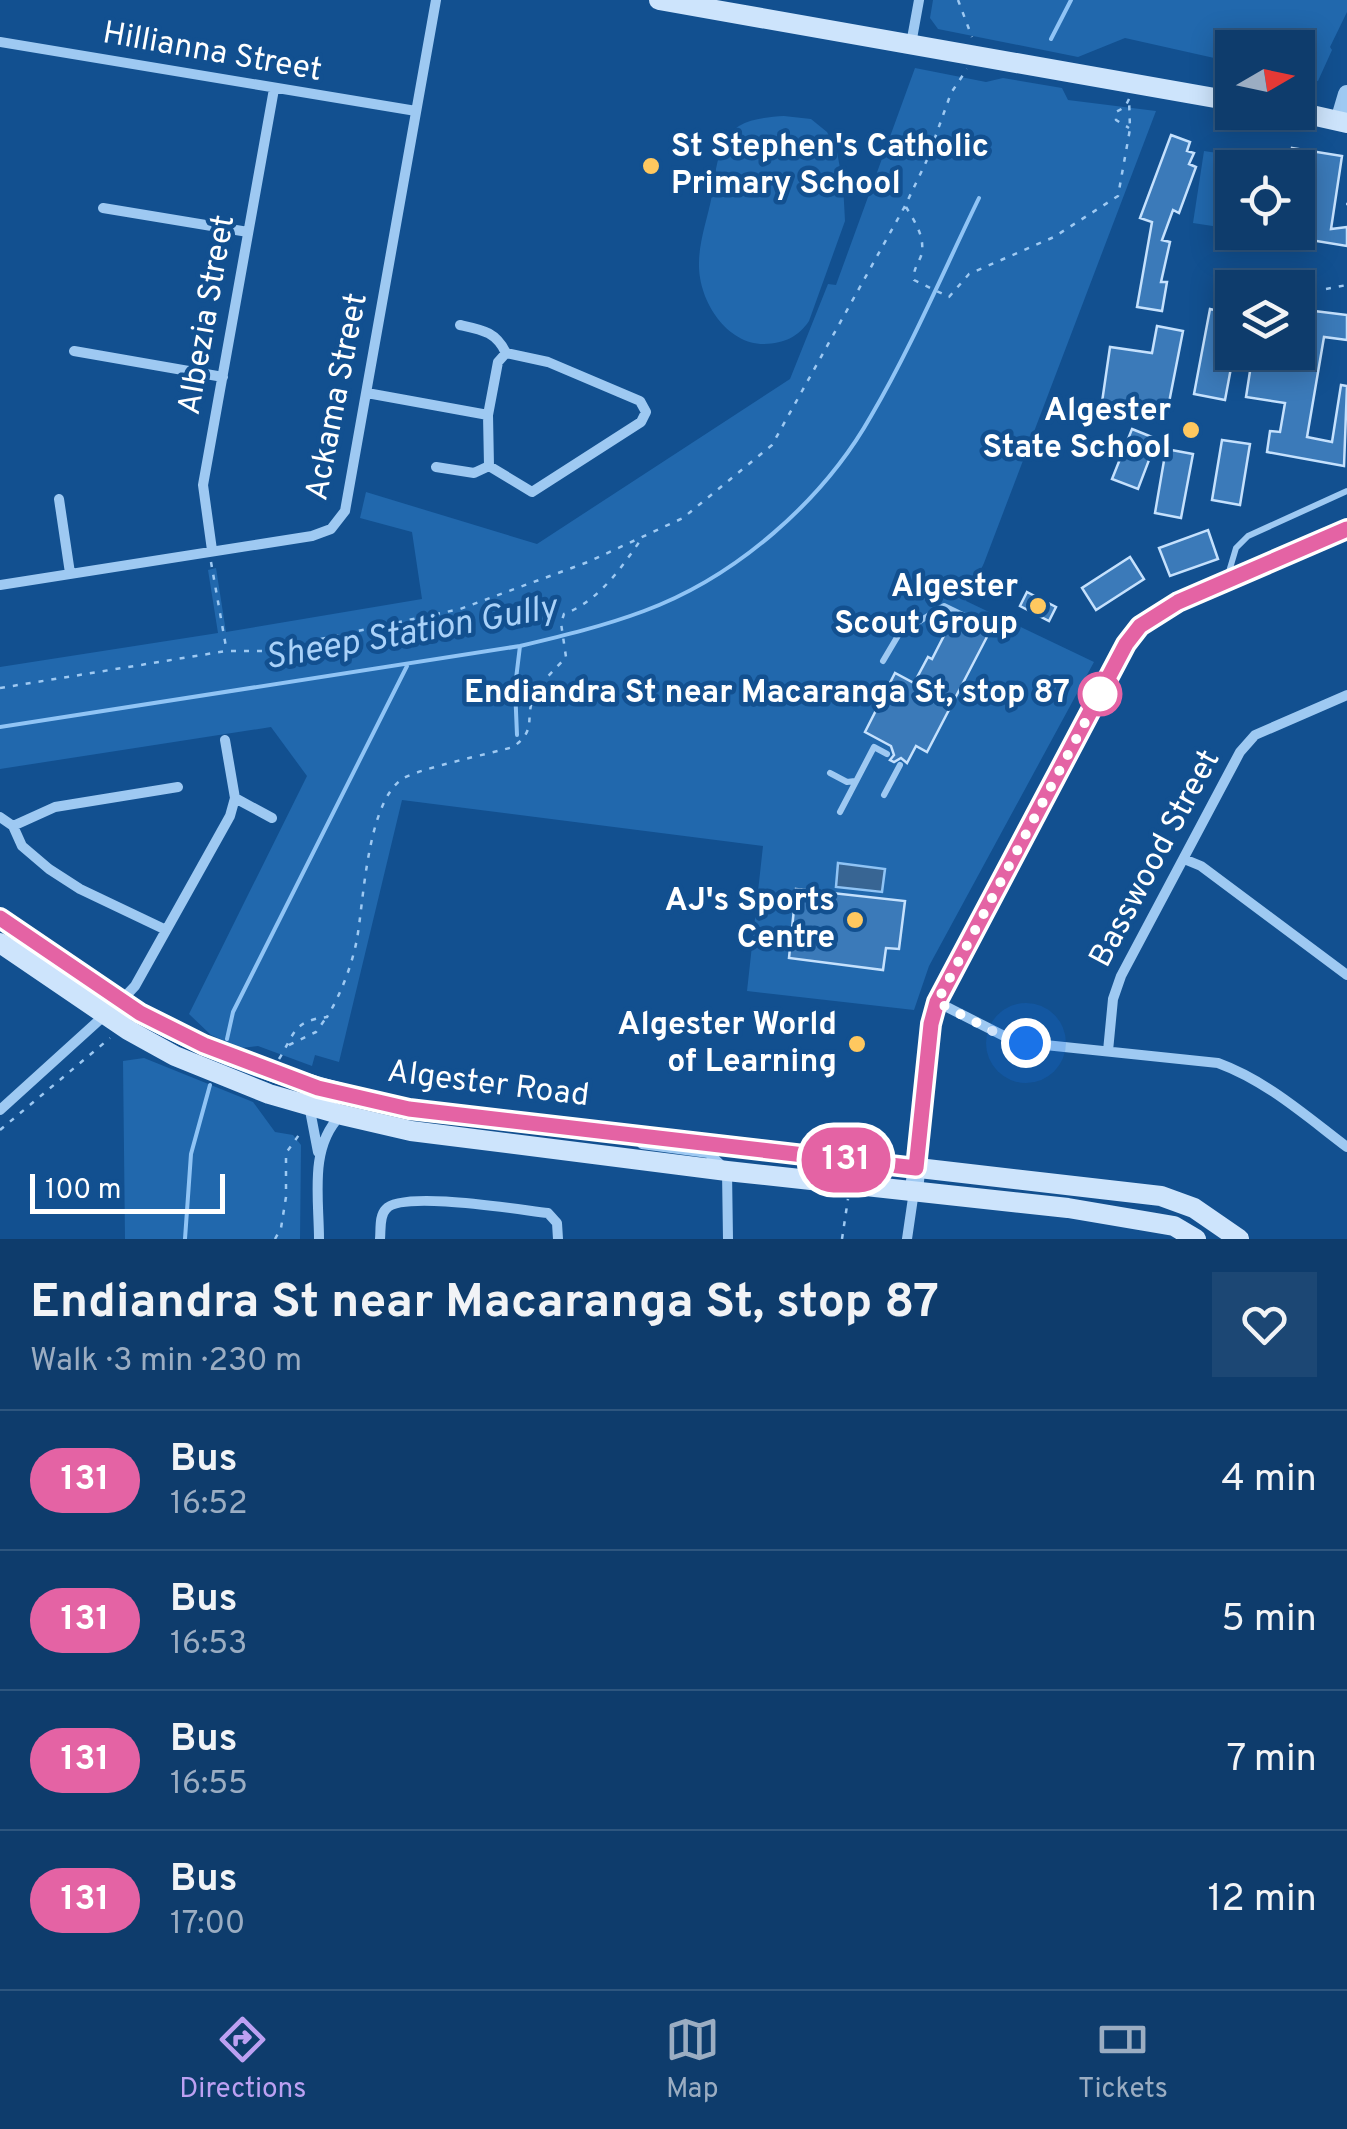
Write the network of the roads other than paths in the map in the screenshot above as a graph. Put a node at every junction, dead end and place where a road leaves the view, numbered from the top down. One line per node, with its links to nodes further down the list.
1 (436, 0): 9 (street, Ackama Street)
2 (658, 0): 5 (main road)
3 (919, 0): 5 (street)
4 (0, 42): 6 (street, Hillianna Street)
5 (911, 44): 8 (main road)
6 (274, 89): 9 (street, Hillianna Street); 13 (street, Albezia Street)
7 (1347, 94): 11 (street)
8 (1215, 98)
9 (416, 111): 18 (street, Ackama Street)
10 (1315, 116): 11 (main road)
11 (1343, 122)
12 (103, 208): 13 (street)
13 (248, 232): 17 (street, Albezia Street)
14 (460, 325): 16 (street)
15 (74, 351): 17 (street)
16 (506, 353): 19 (street); 20 (street)
17 (223, 377): 25 (street, Albezia Street)
18 (367, 393): 19 (street); 25 (street, Ackama Street)
19 (488, 414): 20 (street)
20 (488, 466): 21 (street)
21 (436, 468)
22 (1347, 491): 27 (lane)
23 (59, 499): 26 (street)
24 (1347, 529): 27 (street)
25 (212, 550): 26 (street, Ackama Street)
26 (70, 573): 28 (street, Ackama Street)
27 (1226, 581): 49 (street)
28 (0, 585)
29 (985, 626): 30 (lane)
30 (883, 661)
31 (1347, 695): 44 (street, Basswood Street)
32 (225, 740): 39 (street)
33 (887, 754): 36 (lane)
34 (900, 766): 38 (lane)
35 (830, 773): 36 (lane)
36 (857, 781): 40 (lane)
37 (178, 787): 43 (street)
38 (884, 795)
39 (235, 798): 42 (street); 46 (street)
40 (840, 812)
41 (0, 817): 43 (street)
42 (272, 818)
43 (13, 826): 46 (street)
44 (1184, 859): 48 (street); 51 (street, Basswood Street)
45 (0, 918): 50 (main road, Algester Road)
46 (164, 929): 50 (street)
47 (0, 943): 50 (main road, Algester Road)
48 (1347, 974)
49 (937, 1002): 51 (street); 59 (street)
50 (113, 1008): 52 (street); 54 (main road, Algester Road); 55 (main road, Algester Road)
51 (1108, 1051): 56 (street)
52 (0, 1110)
53 (342, 1115): 54 (main road, Algester Road); 58 (street); 60 (main road, Algester Road)
54 (305, 1116): 58 (street)
55 (588, 1128): 57 (main road, Algester Road); 60 (street)
56 (1347, 1147)
57 (767, 1150): 59 (main road, Algester Road); 60 (street)
58 (319, 1158): 62 (street)
59 (916, 1168): 61 (street); 68 (main road, Algester Road)
60 (727, 1172): 61 (main road, Algester Road); 65 (street)
61 (914, 1191): 66 (street); 67 (main road, Algester Road)
62 (319, 1239)
63 (380, 1239): 64 (street)
64 (558, 1239)
65 (728, 1239)
66 (907, 1239)
67 (1196, 1239)
68 (1238, 1239)

